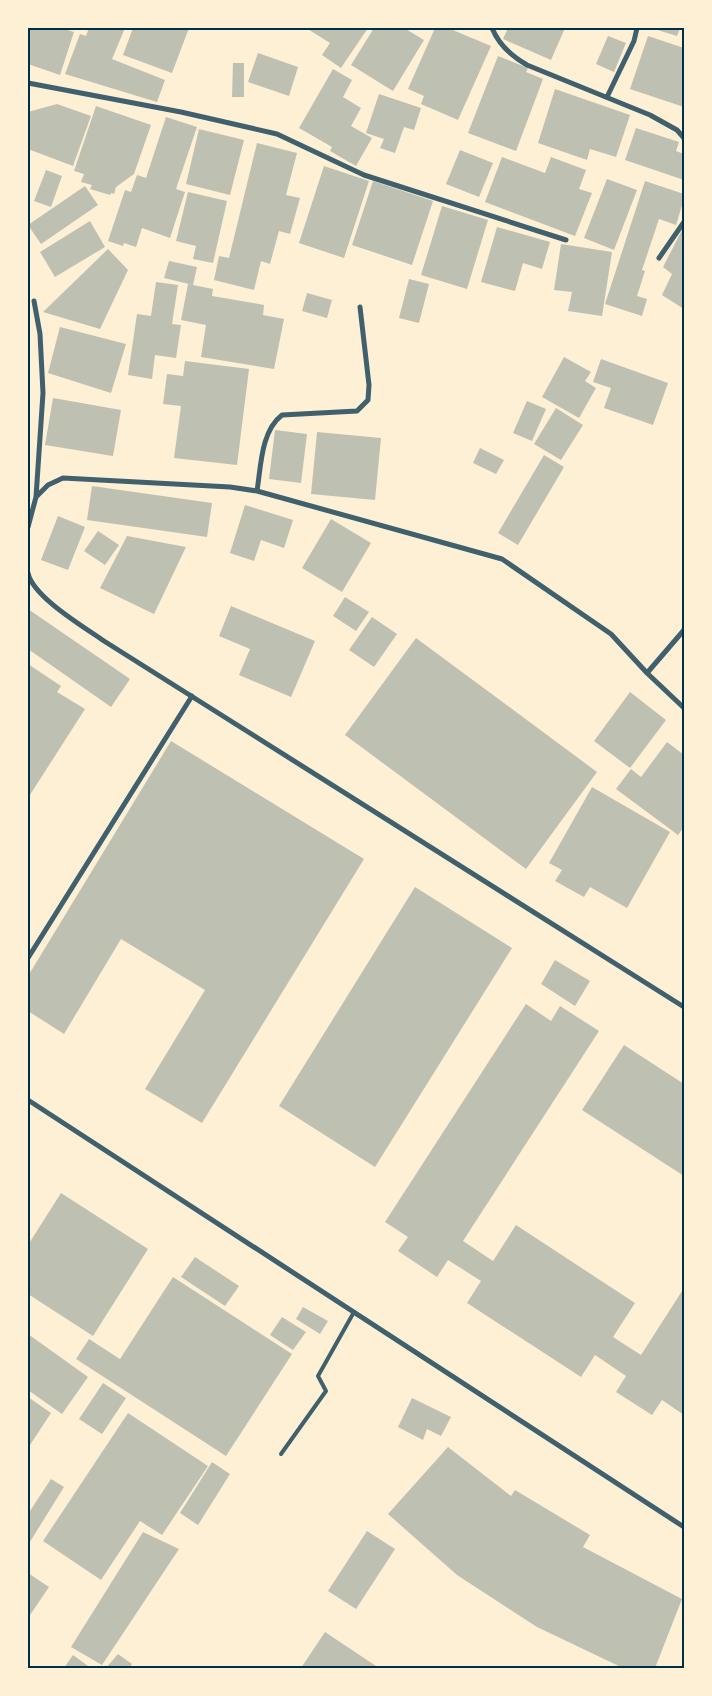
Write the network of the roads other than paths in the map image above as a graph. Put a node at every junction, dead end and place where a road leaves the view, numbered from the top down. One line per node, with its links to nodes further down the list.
1 (492, 28): 4 (street)
2 (637, 28): 4 (street)
3 (28, 83): 7 (street)
4 (606, 98): 5 (street)
5 (684, 138)
6 (684, 222): 8 (street)
7 (566, 240)
8 (658, 258)
9 (34, 301): 12 (street)
10 (360, 308): 11 (street)
11 (257, 491): 12 (street); 16 (street)
12 (36, 497): 13 (street)
13 (28, 527)
14 (28, 573): 17 (street)
15 (684, 630): 16 (street)
16 (647, 674): 18 (street)
17 (192, 696): 19 (street); 20 (street)
18 (684, 708)
19 (28, 958)
20 (684, 1007)
21 (28, 1100): 22 (street)
22 (354, 1312): 23 (lane); 24 (street)
23 (281, 1454)
24 (684, 1527)

